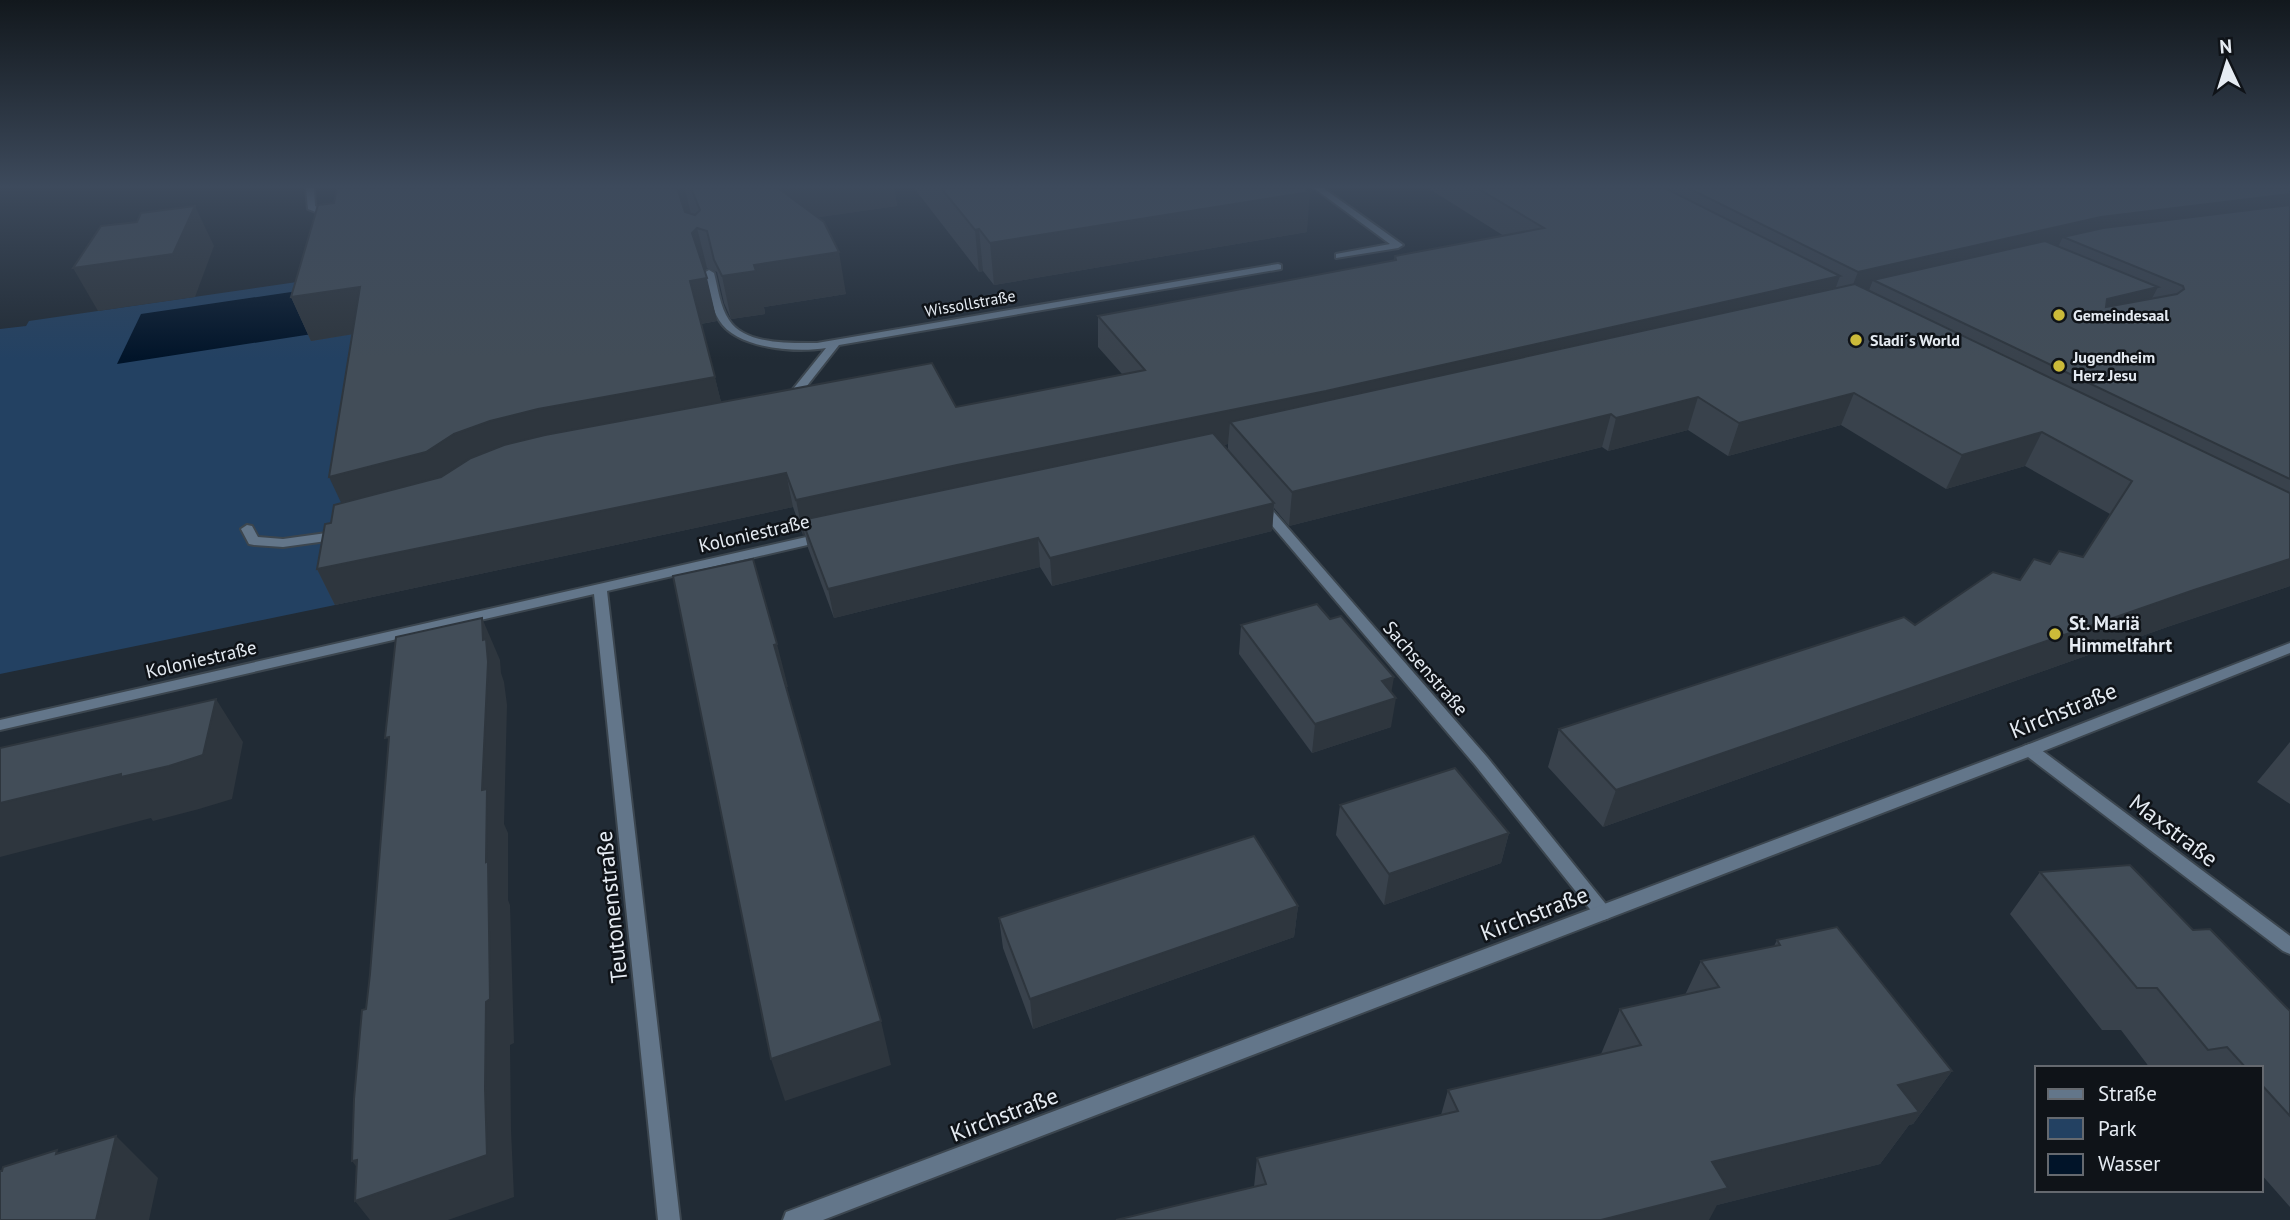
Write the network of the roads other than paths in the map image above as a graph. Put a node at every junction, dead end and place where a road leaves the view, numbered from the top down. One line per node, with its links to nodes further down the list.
1 (1397, 245): 2 (street)
2 (1339, 256)
3 (1278, 267): 5 (street, Wissollstraße)
4 (709, 273): 5 (street, Wissollstraße)
5 (836, 342): 6 (street)
6 (783, 404)
7 (1250, 494): 15 (street, Sachsenstraße)
8 (247, 529): 9 (street)
9 (351, 533)
10 (831, 535): 11 (street, Koloniestraße)
11 (600, 588): 13 (street, Koloniestraße); 17 (street, Teutonenstraße)
12 (2290, 648): 14 (street, Kirchstraße)
13 (0, 725)
14 (2031, 750): 15 (street, Kirchstraße); 16 (street, Maxstraße)
15 (1603, 912): 18 (street, Kirchstraße)
16 (2290, 946)
17 (669, 1220)
18 (794, 1220)

